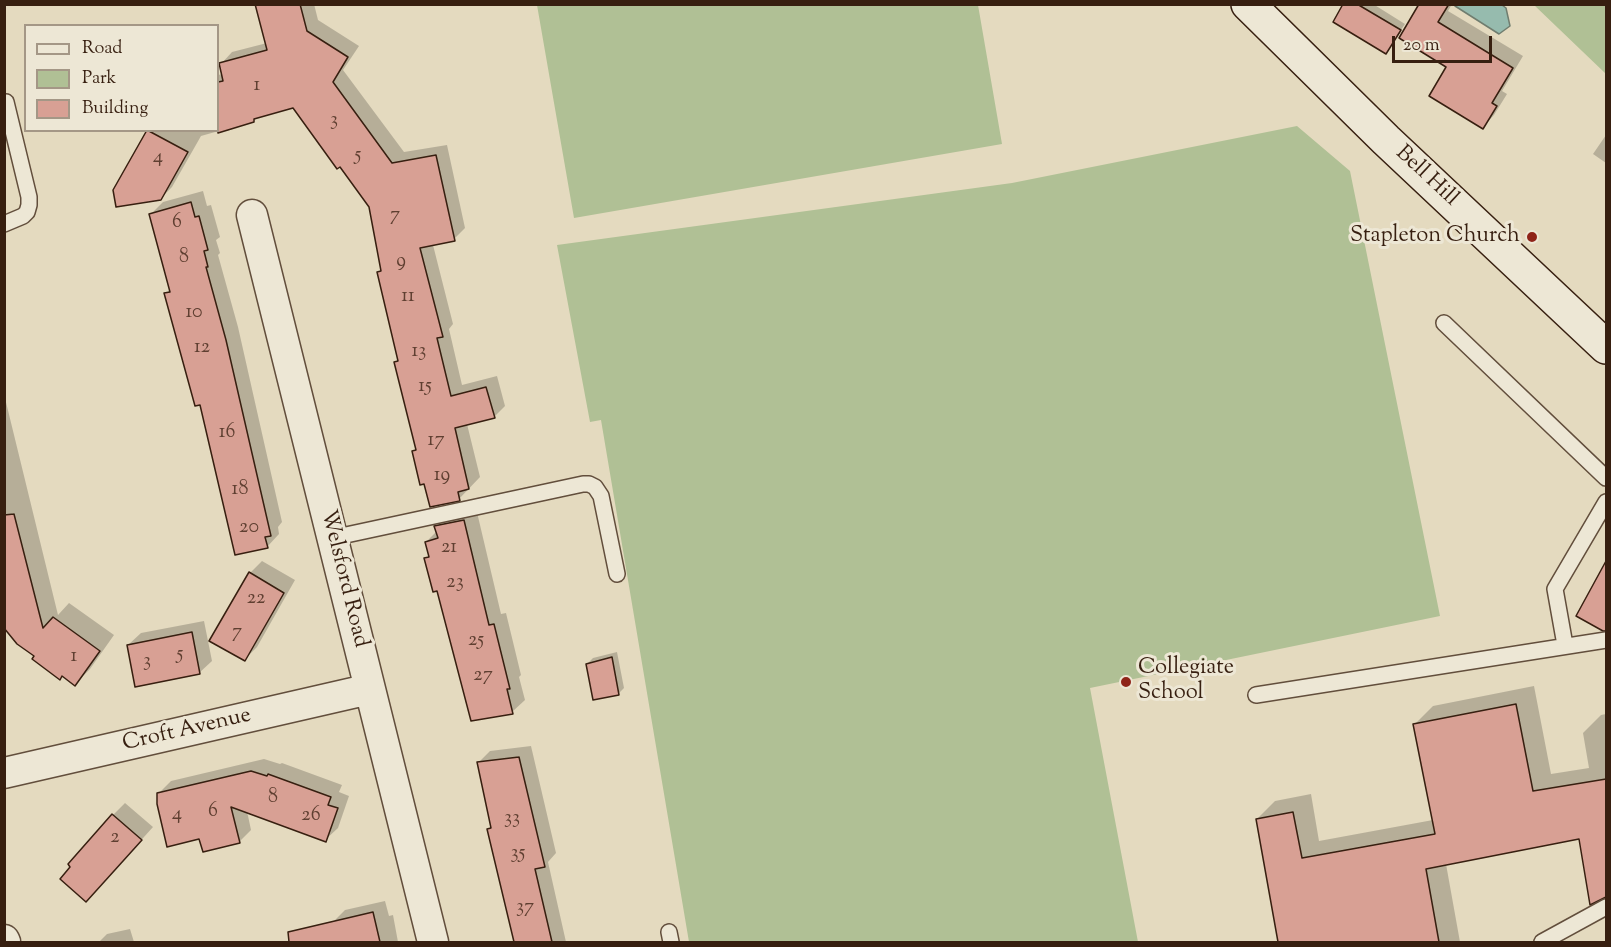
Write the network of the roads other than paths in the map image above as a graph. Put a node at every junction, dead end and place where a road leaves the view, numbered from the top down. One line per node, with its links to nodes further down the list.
1 (1248, 4): 6 (main road, Bell Hill)
2 (6, 102): 4 (lane)
3 (252, 214): 9 (street, Welsford Road)
4 (4, 224)
5 (1444, 323): 7 (lane)
6 (1606, 347)
7 (1606, 478)
8 (1606, 502): 12 (lane)
9 (332, 538): 10 (lane); 13 (street, Welsford Road)
10 (617, 574)
11 (1606, 639): 12 (lane)
12 (1565, 645): 14 (lane)
13 (370, 689): 15 (street, Croft Avenue); 17 (street, Welsford Road)
14 (1256, 695)
15 (4, 773)
16 (1606, 907): 18 (lane)
17 (433, 942)
18 (1542, 942)

